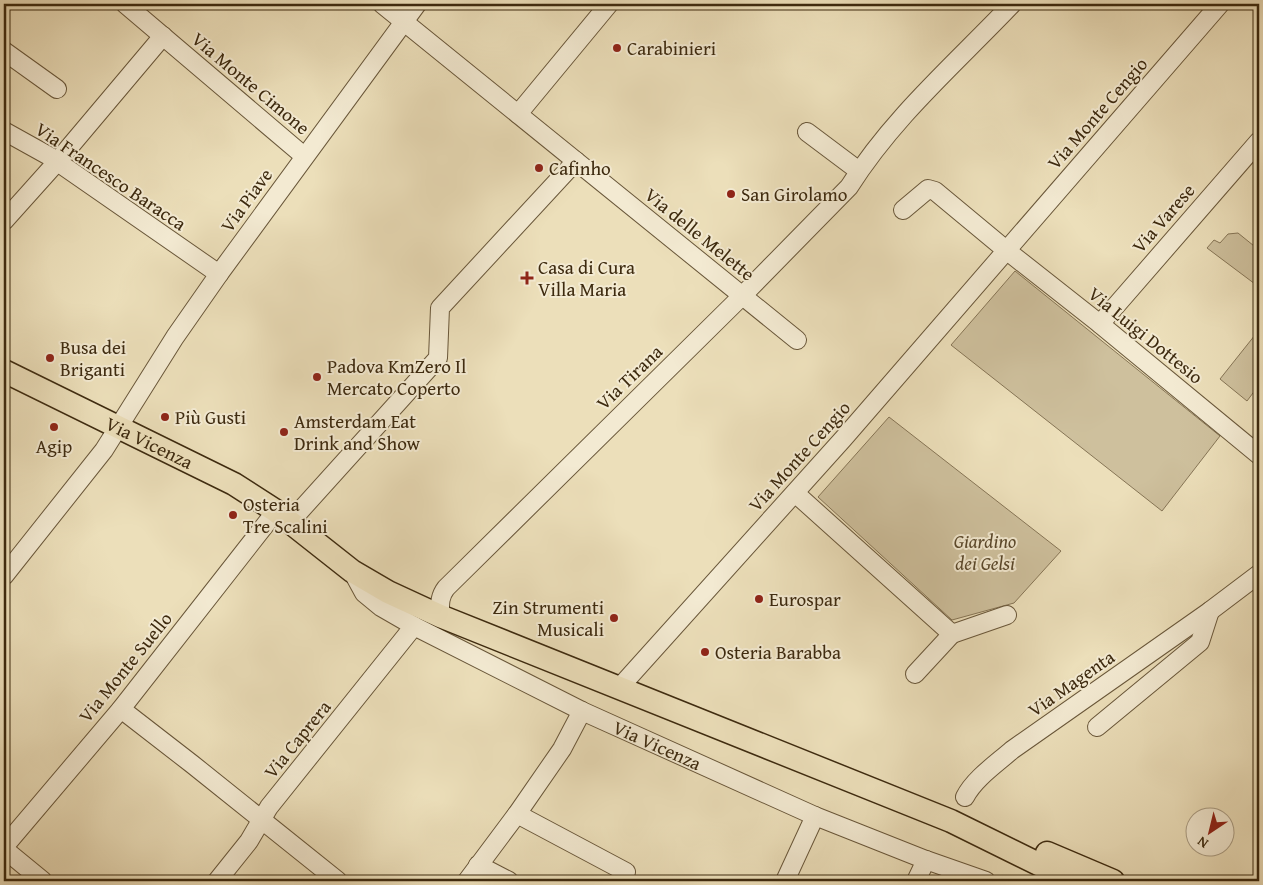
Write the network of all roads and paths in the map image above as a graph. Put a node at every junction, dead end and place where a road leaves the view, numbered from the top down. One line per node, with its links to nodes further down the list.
1 (125, 4): 8 (street, Via Monte Cimone)
2 (382, 4): 7 (street, Via delle Melette)
3 (417, 4): 7 (street, Via Piave)
4 (609, 4): 11 (street)
5 (1012, 4): 18 (street, Via Tirana)
6 (1220, 4): 21 (street, Via Monte Cengio)
7 (404, 21): 11 (street, Via delle Melette); 15 (street, Via Piave)
8 (163, 36): 15 (street, Via Monte Cimone); 17 (street)
9 (4, 52): 10 (street)
10 (57, 89)
11 (518, 114): 16 (street, Via delle Melette)
12 (4, 131): 17 (street, Via Francesco Baracca)
13 (807, 132): 18 (street)
14 (1259, 141): 24 (street, Via Varese)
15 (304, 156): 22 (street, Via Piave)
16 (576, 161): 23 (street, Via delle Melette); 30 (street)
17 (56, 162): 20 (street); 22 (street, Via Francesco Baracca)
18 (859, 171): 23 (street, Via Tirana)
19 (904, 210): 21 (street)
20 (4, 220)
21 (1006, 250): 24 (street, Via Luigi Dottesio); 29 (street, Via Monte Cengio)
22 (219, 274): 27 (street, Via Piave)
23 (743, 295): 25 (street, Via delle Melette); 36 (street, Via Tirana)
24 (1100, 324): 28 (street, Via Luigi Dottesio)
25 (797, 340)
26 (4, 371): 27 (main road, Via Vicenza)
27 (118, 427): 30 (main road, Via Vicenza); 33 (street, Via Piave)
28 (1259, 455)
29 (795, 493): 38 (street); 40 (street, Via Monte Cengio)
30 (283, 517): 31 (main road, Via Vicenza); 41 (street, Via Monte Suello)
31 (352, 571): 36 (main road, Via Vicenza); 37 (street, Via Vicenza)
32 (1259, 574): 34 (street, Via Magenta)
33 (4, 576)
34 (1210, 611): 43 (street); 44 (street, Via Magenta)
35 (1007, 615): 38 (street)
36 (440, 616): 40 (main road, Via Vicenza)
37 (414, 626): 42 (street, Via Vicenza); 47 (street, Via Caprera)
38 (952, 634): 39 (street)
39 (915, 674)
40 (620, 687): 48 (main road, Via Vicenza)
41 (121, 709): 47 (street); 49 (street, Via Monte Suello)
42 (582, 711): 45 (street); 46 (street, Via Vicenza)
43 (1097, 727)
44 (965, 798)
45 (517, 814): 51 (street); 52 (street)
46 (815, 816): 50 (street, Via Vicenza); 58 (street)
47 (262, 820): 54 (street, Via Caprera); 55 (street)
48 (951, 821): 61 (main road); 62 (main road)
49 (4, 848): 53 (street)
50 (926, 860): 59 (street); 60 (street, Via Vicenza)
51 (478, 865): 56 (street); 57 (street)
52 (626, 872)
53 (42, 881)
54 (217, 881)
55 (338, 881)
56 (467, 881)
57 (509, 881)
58 (785, 881)
59 (916, 881)
60 (986, 881)
61 (1073, 881)
62 (1113, 881)

